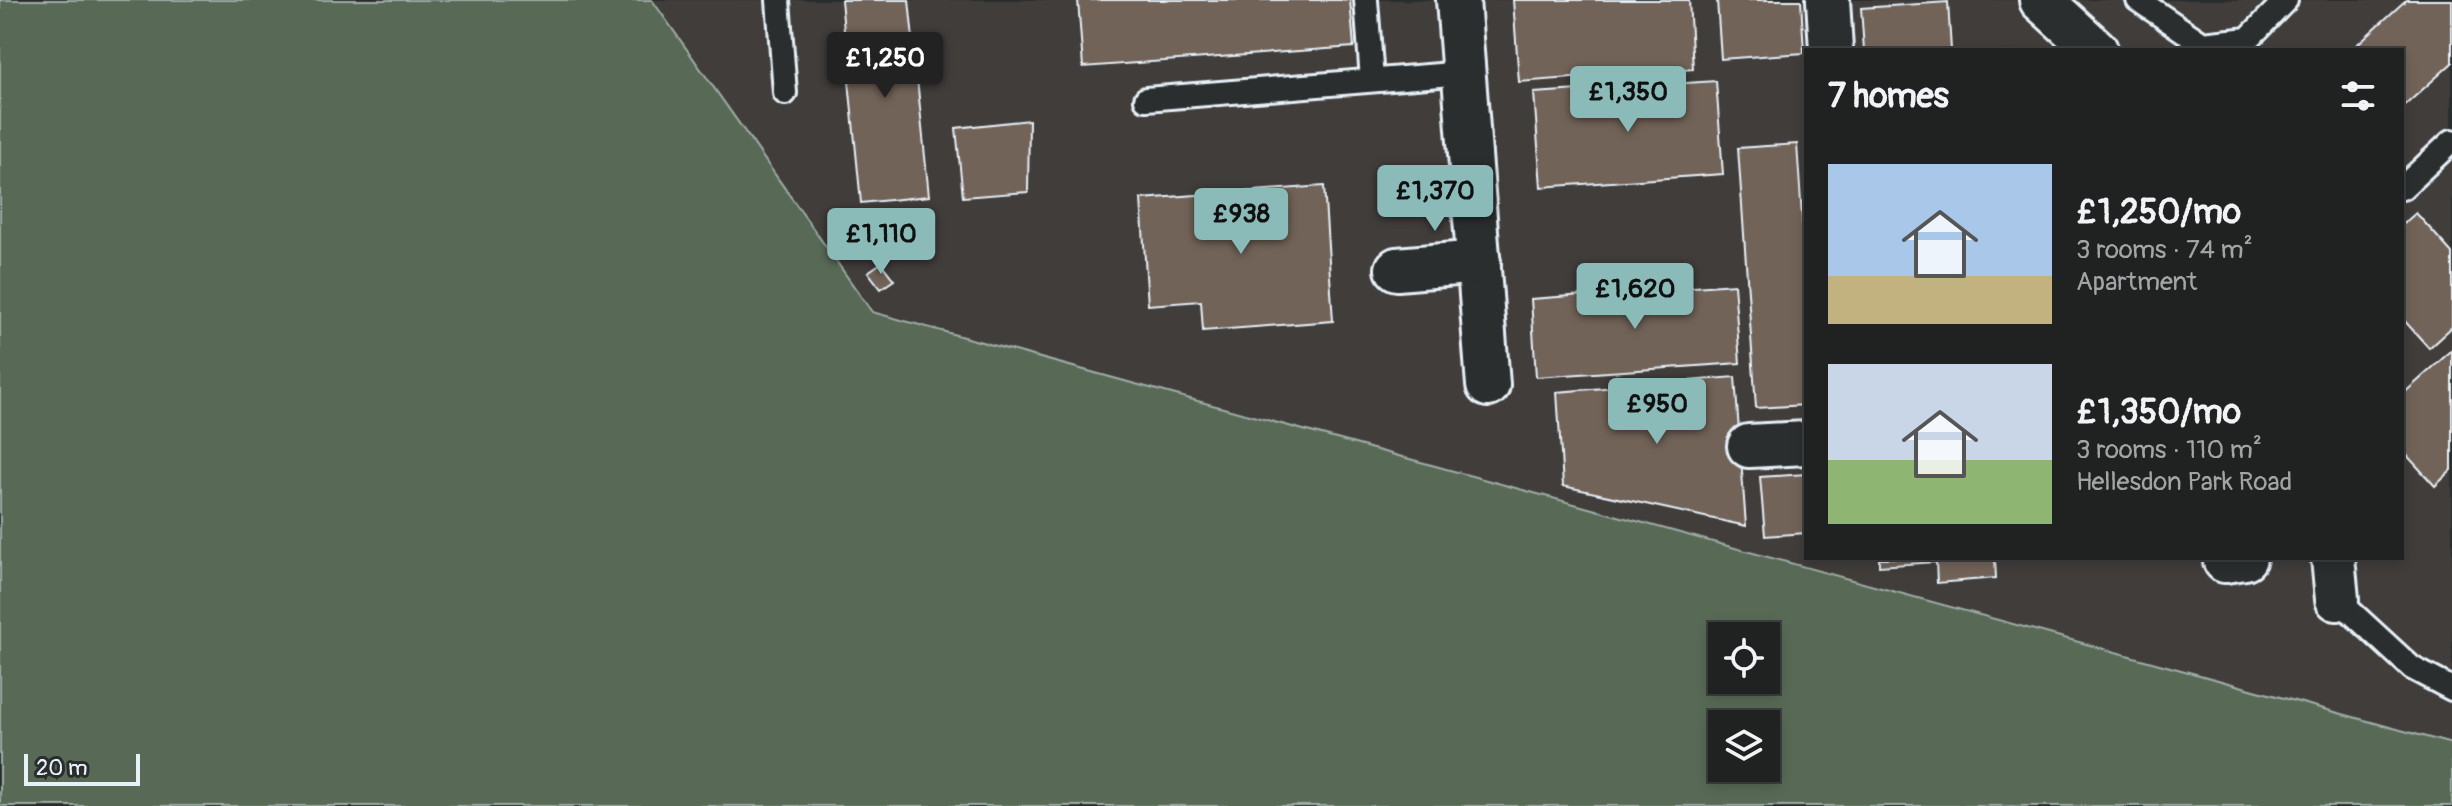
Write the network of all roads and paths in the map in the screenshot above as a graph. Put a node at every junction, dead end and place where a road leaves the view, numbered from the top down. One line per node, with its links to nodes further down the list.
1 (778, 0): 12 (lane)
2 (1366, 0): 11 (lane)
3 (1458, 0): 10 (street)
4 (1828, 0): 8 (street)
5 (2041, 0): 9 (street)
6 (2138, 0): 7 (lane)
7 (2286, 0)
8 (1831, 48)
9 (2094, 48)
10 (1464, 73): 11 (lane); 16 (street)
11 (1372, 80): 13 (lane)
12 (785, 93)
13 (1146, 99)
14 (2452, 141): 15 (lane)
15 (2404, 186)
16 (1479, 262): 17 (street); 18 (street)
17 (1397, 269)
18 (1488, 385)
19 (1804, 443): 20 (street)
20 (1749, 446)
21 (2333, 560): 22 (street)
22 (2337, 599): 23 (lane)
23 (2452, 689)

